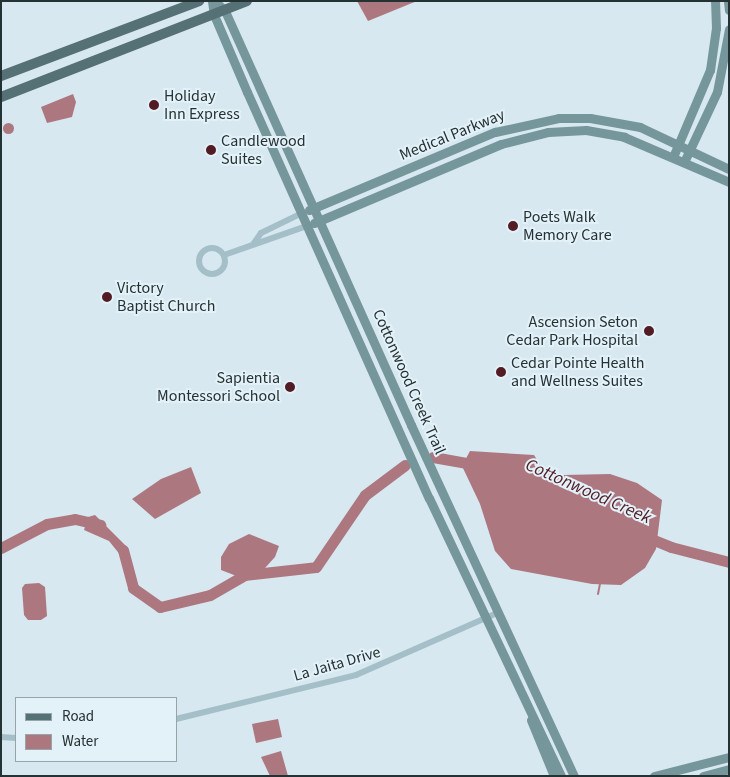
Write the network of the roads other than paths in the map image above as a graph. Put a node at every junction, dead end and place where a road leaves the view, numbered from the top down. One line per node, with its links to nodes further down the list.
1 (199, 1): 10 (main road)
2 (214, 1): 7 (street, Cottonwood Creek Trail); 8 (street, Cottonwood Creek Trail)
3 (247, 1): 7 (main road)
4 (715, 1): 13 (street)
5 (728, 1): 6 (street)
6 (729, 10)
7 (225, 11): 8 (main road); 20 (street, Cottonwood Creek Trail)
8 (214, 15): 11 (main road); 21 (street, Cottonwood Creek Trail)
9 (729, 29): 14 (street)
10 (1, 76)
11 (1, 97)
12 (472, 142): 13 (street, Medical Parkway); 15 (street); 20 (street, Medical Parkway)
13 (678, 144): 14 (street, Medical Parkway); 16 (street)
14 (690, 150): 17 (street); 18 (street, Medical Parkway)
15 (476, 154): 16 (street, Medical Parkway); 22 (street, Medical Parkway)
16 (673, 157): 17 (street, Medical Parkway)
17 (684, 162): 19 (street, Medical Parkway)
18 (729, 169)
19 (729, 182)
20 (313, 208): 21 (street, Medical Parkway); 22 (street, Cottonwood Creek Trail)
21 (302, 213): 23 (street, Cottonwood Creek Trail); 24 (street, Medical Parkway)
22 (319, 220): 23 (street, Medical Parkway); 26 (street, Cottonwood Creek Trail)
23 (307, 226): 24 (street, Medical Parkway); 27 (street, Cottonwood Creek Trail)
24 (254, 243): 25 (street, Medical Parkway)
25 (224, 256): 25 (street)
26 (497, 612): 27 (street, La Jaita Drive); 36 (street, Cottonwood Creek Trail)
27 (486, 618): 28 (street, Cottonwood Creek Trail); 29 (street, La Jaita Drive)
28 (530, 707): 34 (street); 35 (street, Cottonwood Creek Trail)
29 (178, 719)
30 (1, 737): 31 (street)
31 (15, 738)
32 (729, 757): 37 (street)
33 (729, 769): 38 (street)
34 (554, 776)
35 (561, 776)
36 (574, 776)
37 (654, 776)
38 (703, 776)

